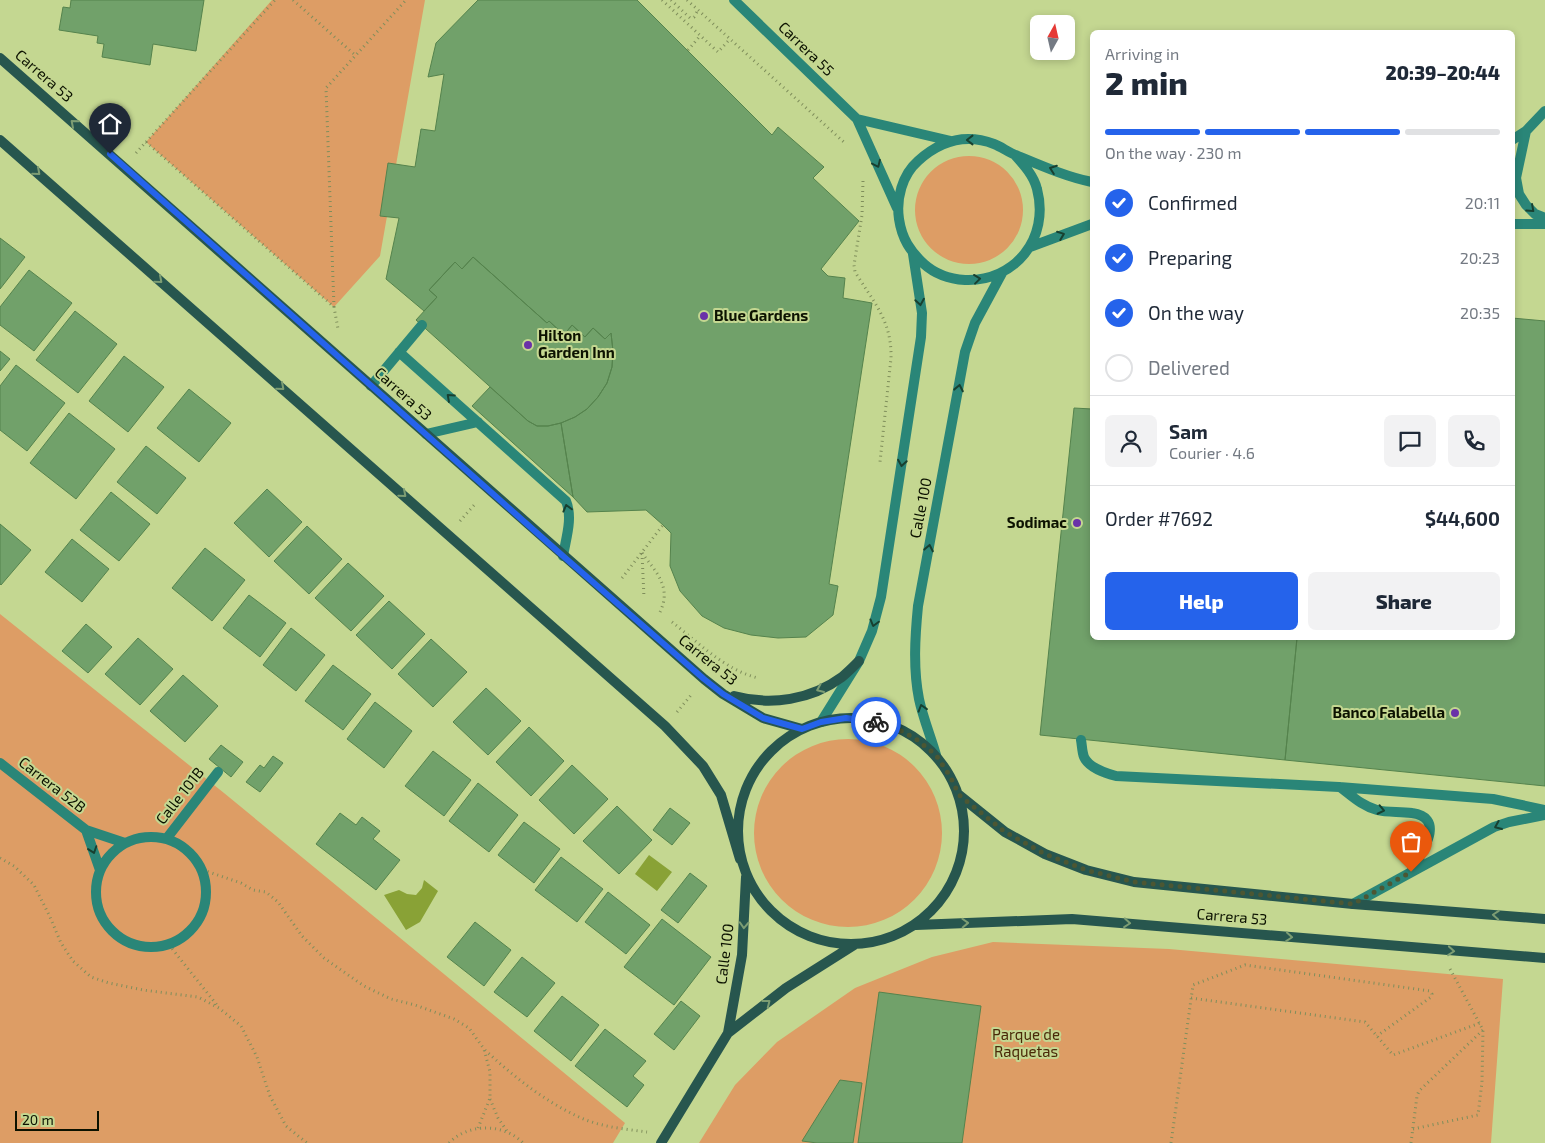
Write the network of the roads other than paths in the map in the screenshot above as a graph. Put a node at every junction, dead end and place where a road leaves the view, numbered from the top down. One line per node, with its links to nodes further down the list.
1 (734, 0): 4 (street, Carrera 55)
2 (0, 58): 21 (main road, Carrera 53, one-way to 2)
3 (1545, 111): 5 (street)
4 (856, 119): 8 (street); 11 (street, Carrera 55, one-way to 11)
5 (1526, 131): 6 (street); 12 (street, one-way to 12)
6 (1515, 138)
7 (0, 140): 40 (main road, one-way to 40)
8 (951, 141): 9 (street, one-way to 8); 11 (street)
9 (1015, 155): 10 (street, one-way to 9); 16 (street)
10 (1090, 182)
11 (897, 209): 17 (street)
12 (1545, 218)
13 (1515, 224): 14 (street)
14 (1545, 224)
15 (1090, 225): 16 (street, one-way to 15)
16 (1030, 247): 18 (street)
17 (913, 254): 18 (street, one-way to 18); 25 (street, Calle 100, one-way to 25)
18 (1002, 273): 30 (street, Calle 100, one-way to 18)
19 (422, 325): 20 (street)
20 (399, 352): 21 (street); 22 (street, one-way to 20)
21 (371, 386): 23 (main road, Carrera 53)
22 (478, 422): 23 (street); 24 (street, one-way to 22)
23 (426, 434): 24 (main road, Carrera 53)
24 (563, 556): 26 (main road, Carrera 53)
25 (859, 661): 26 (main road, one-way to 26); 27 (street, Calle 100)
26 (723, 694): 28 (main road, Carrera 53)
27 (821, 722): 28 (main road); 30 (main road)
28 (802, 729): 40 (main road)
29 (1081, 740): 33 (street)
30 (936, 755): 34 (main road)
31 (0, 763): 37 (street, Carrera 52B)
32 (218, 772): 38 (street, Calle 101B)
33 (1339, 787): 35 (street); 42 (street, one-way to 42)
34 (959, 795): 44 (main road, Carrera 53); 46 (main road)
35 (1545, 810)
36 (1545, 814): 42 (street, one-way to 42)
37 (86, 830): 39 (street, Carrera 52B); 41 (street, Carrera 52B, one-way to 41)
38 (167, 838): 39 (street, Carrera 52B); 41 (street, Carrera 52B)
39 (125, 843): 41 (street, Carrera 52B)
40 (740, 859): 43 (main road)
41 (100, 870)
42 (1411, 872): 44 (street)
43 (746, 877): 47 (main road); 49 (main road, Calle 100, one-way to 49)
44 (1353, 904): 45 (main road, Carrera 53, one-way to 44)
45 (1545, 919)
46 (916, 924): 47 (main road); 48 (main road, Carrera 53, one-way to 48)
47 (854, 945): 49 (main road, Calle 100, one-way to 47)
48 (1545, 958)
49 (728, 1033): 50 (main road, Calle 100)
50 (663, 1139)

